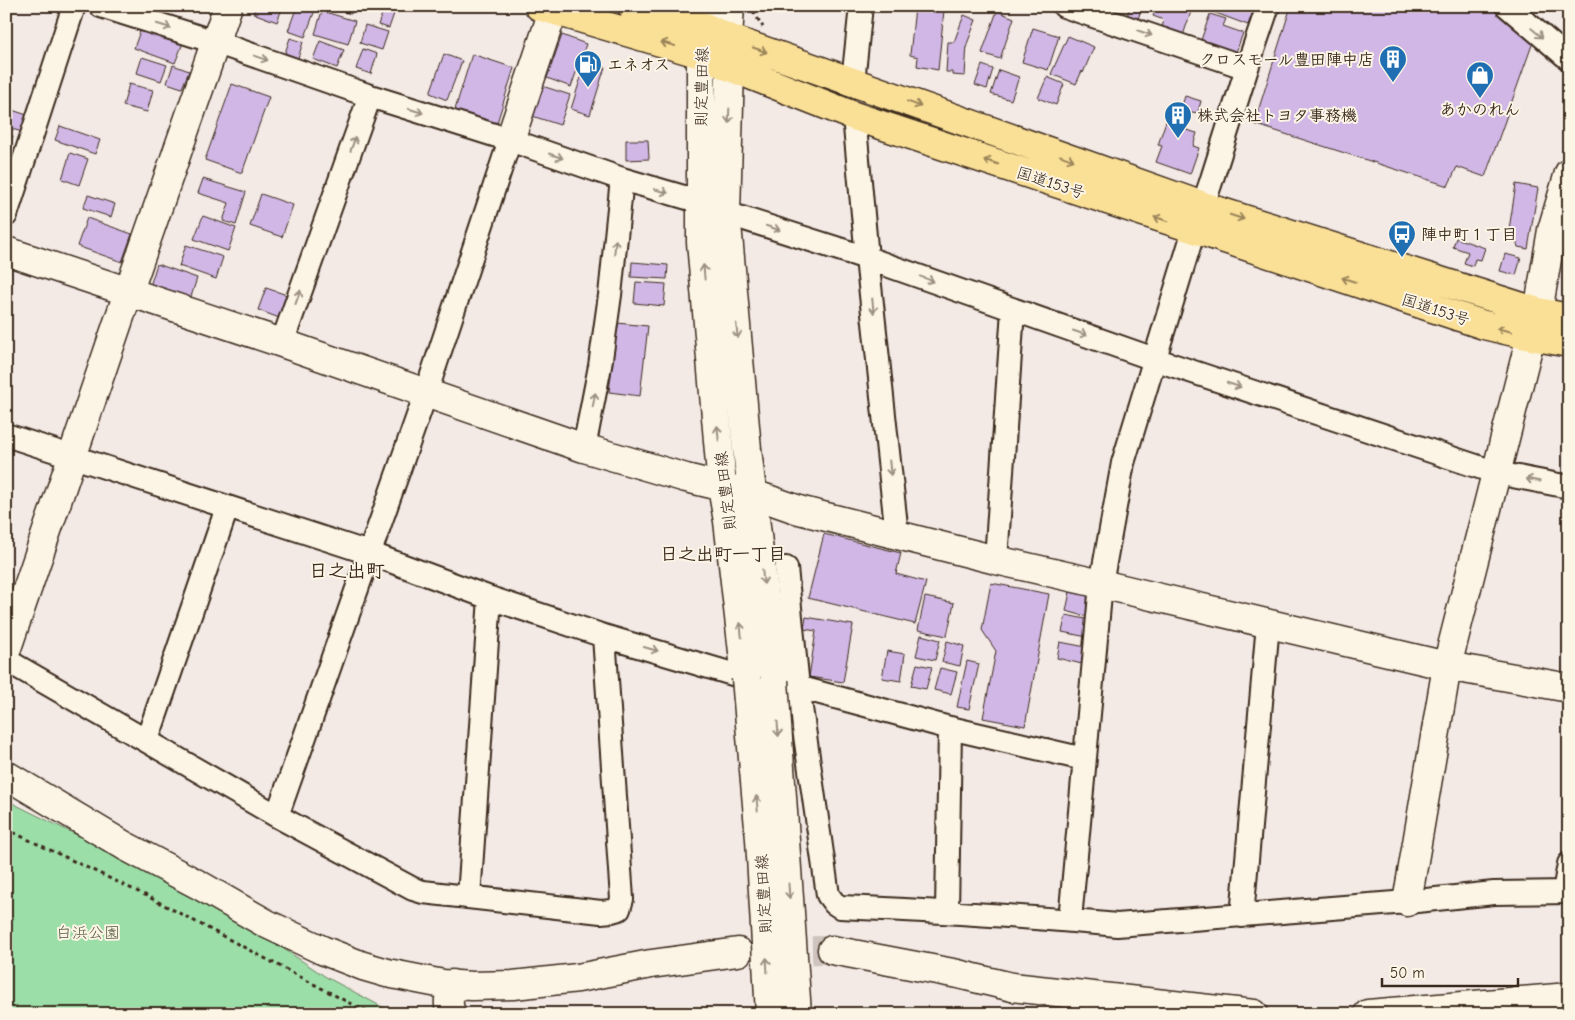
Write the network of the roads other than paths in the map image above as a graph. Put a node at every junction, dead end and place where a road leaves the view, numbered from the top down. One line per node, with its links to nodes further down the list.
1 (74, 6): 27 (street)
2 (101, 6): 14 (street, one-way to 14)
3 (228, 6): 14 (street)
4 (632, 6): 12 (highway, 国道153号)
5 (730, 6): 13 (street, 則定豊田線)
6 (861, 6): 19 (street)
7 (1064, 6): 11 (street)
8 (1268, 6): 18 (street)
9 (1506, 6): 16 (street, one-way to 16)
10 (546, 9): 15 (highway, 国道153号, one-way to 10); 22 (street)
11 (1102, 12): 18 (street, one-way to 18)
12 (704, 16): 13 (highway, 国道153号); 15 (street, 則定豊田線)
13 (728, 38): 17 (street, 則定豊田線); 19 (highway, 国道153号, one-way to 19)
14 (215, 42): 20 (street, one-way to 20); 31 (street)
15 (701, 54): 17 (highway, 国道153号); 25 (street, 則定豊田線)
16 (1569, 58)
17 (730, 67): 21 (highway, 国道153号); 26 (street, 則定豊田線, one-way to 26)
18 (1246, 68): 28 (street)
19 (853, 82): 28 (highway, 国道153号, one-way to 28)
20 (370, 96): 22 (street, one-way to 22); 35 (street, one-way to 20)
21 (854, 116): 28 (highway, 国道153号, one-way to 21); 30 (street)
22 (510, 140): 24 (street, one-way to 24); 38 (street)
23 (1569, 173): 34 (street)
24 (622, 179): 25 (street, one-way to 25); 40 (street, one-way to 24)
25 (701, 202): 43 (street, 則定豊田線, one-way to 25)
26 (726, 213): 30 (street, one-way to 30); 45 (street, 則定豊田線, one-way to 45)
27 (6, 214)
28 (1199, 218): 34 (highway, 国道153号); 37 (street)
29 (6, 251): 31 (street)
30 (867, 258): 32 (street, one-way to 32); 47 (street, one-way to 47)
31 (128, 293): 35 (street); 41 (street)
32 (1013, 310): 37 (street, one-way to 37); 49 (street)
33 (1569, 318): 34 (highway, 国道153号)
34 (1534, 324): 36 (highway, 国道153号); 42 (street)
35 (282, 343): 38 (street)
36 (1569, 343)
37 (1154, 359): 42 (street, one-way to 42); 51 (street)
38 (426, 393): 40 (street); 48 (street)
39 (6, 435): 41 (street)
40 (584, 448): 43 (street)
41 (73, 458): 46 (street); 55 (street)
42 (1497, 473): 44 (street, one-way to 42); 57 (street)
43 (722, 487): 45 (street); 58 (street, 則定豊田線, one-way to 43)
44 (1569, 488)
45 (753, 494): 47 (street); 59 (street, 則定豊田線, one-way to 59)
46 (227, 508): 48 (street); 62 (street)
47 (897, 535): 49 (street)
48 (369, 553): 52 (street); 65 (street)
49 (996, 560): 51 (street)
50 (786, 568): 59 (street)
51 (1101, 584): 53 (street); 63 (street)
52 (490, 598): 54 (street); 68 (street)
53 (1268, 624): 57 (street); 71 (street)
54 (604, 636): 58 (street, one-way to 58); 68 (street)
55 (6, 651)
56 (6, 660): 62 (street)
57 (1447, 666): 60 (street); 69 (street)
58 (746, 678): 79 (street, 則定豊田線, one-way to 58, bridge)
59 (786, 684): 61 (street); 70 (street); 80 (street, 則定豊田線, one-way to 80, bridge)
60 (1569, 688)
61 (950, 728): 63 (street); 70 (street)
62 (147, 740): 65 (street)
63 (1084, 759): 72 (street)
64 (6, 776): 75 (street)
65 (277, 816): 68 (street)
66 (1569, 864): 67 (street)
67 (1566, 892): 69 (street)
68 (469, 897)
69 (1407, 902): 71 (street)
70 (947, 912): 72 (street)
71 (1242, 916): 72 (street)
72 (1070, 920)
73 (832, 950): 77 (street)
74 (738, 952): 75 (street)
75 (452, 984): 78 (street)
76 (1569, 997): 82 (street)
77 (1140, 1007): 81 (street)
78 (452, 1014)
79 (770, 1014)
80 (797, 1014)
81 (1254, 1014)
82 (1368, 1014)

